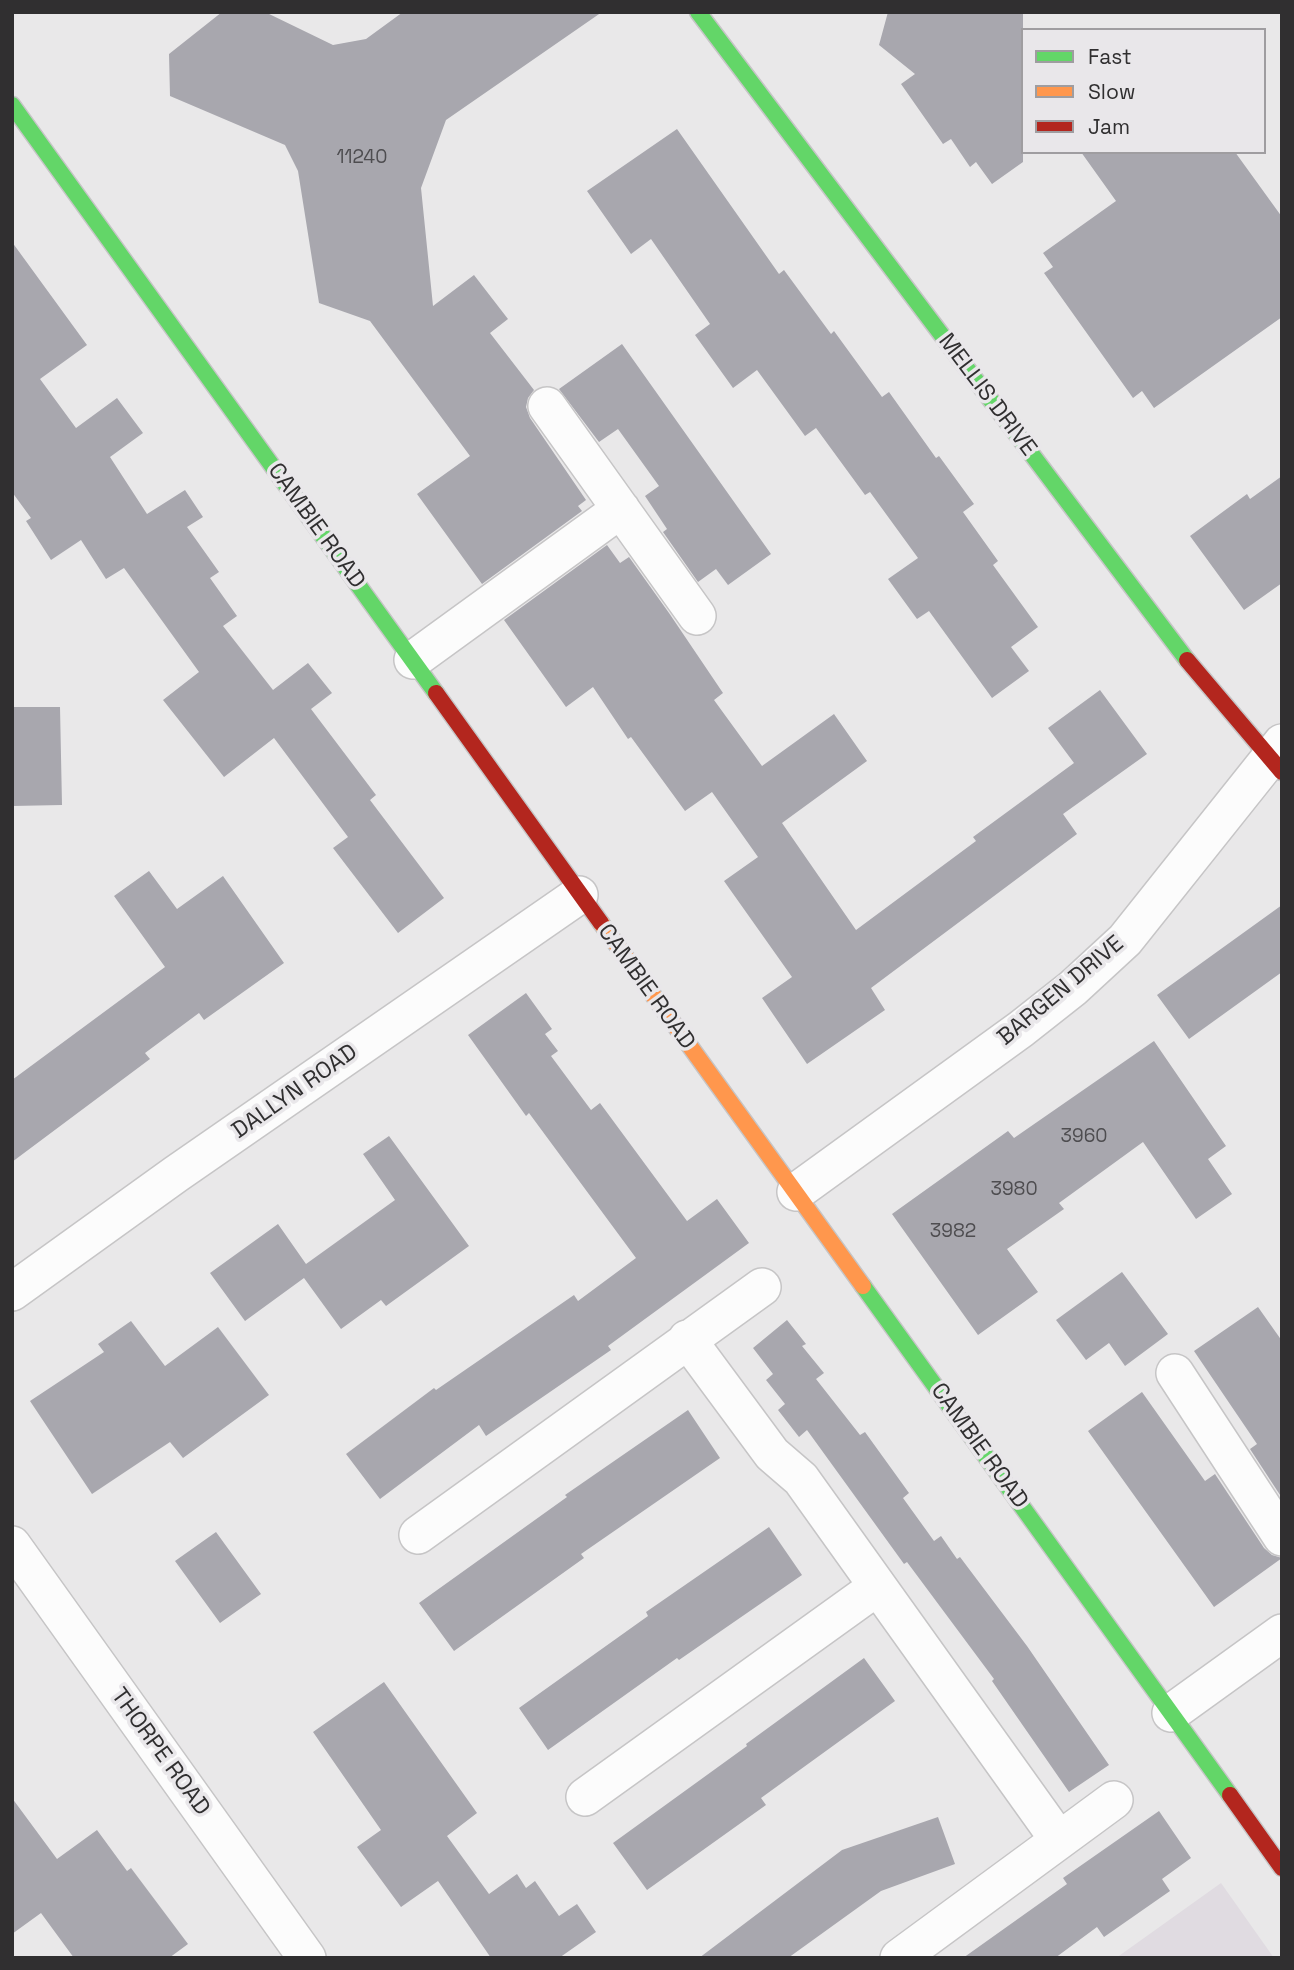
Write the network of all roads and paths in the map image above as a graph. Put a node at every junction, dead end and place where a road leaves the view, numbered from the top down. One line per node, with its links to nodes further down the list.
1 (698, 12): 7 (main road, MELLIS DRIVE)
2 (12, 105): 6 (main road, CAMBIE ROAD)
3 (547, 406): 4 (street)
4 (621, 509): 5 (street); 6 (street)
5 (697, 616)
6 (413, 660): 8 (main road, CAMBIE ROAD)
7 (1278, 758): 9 (street, BARGEN DRIVE)
8 (579, 895): 9 (main road, CAMBIE ROAD); 11 (street, DALLYN ROAD)
9 (796, 1192): 19 (main road, CAMBIE ROAD)
10 (762, 1287): 12 (street)
11 (12, 1292)
12 (687, 1339): 14 (street); 17 (street)
13 (1175, 1373): 15 (street)
14 (418, 1535)
15 (1282, 1537)
16 (12, 1545): 24 (street, THORPE ROAD)
17 (877, 1587): 20 (street); 22 (street)
18 (1282, 1633): 19 (street)
19 (1171, 1713): 23 (main road, CAMBIE ROAD)
20 (585, 1797)
21 (1114, 1800): 22 (street)
22 (1059, 1840): 25 (street)
23 (1282, 1868)
24 (307, 1958)
25 (899, 1958)

